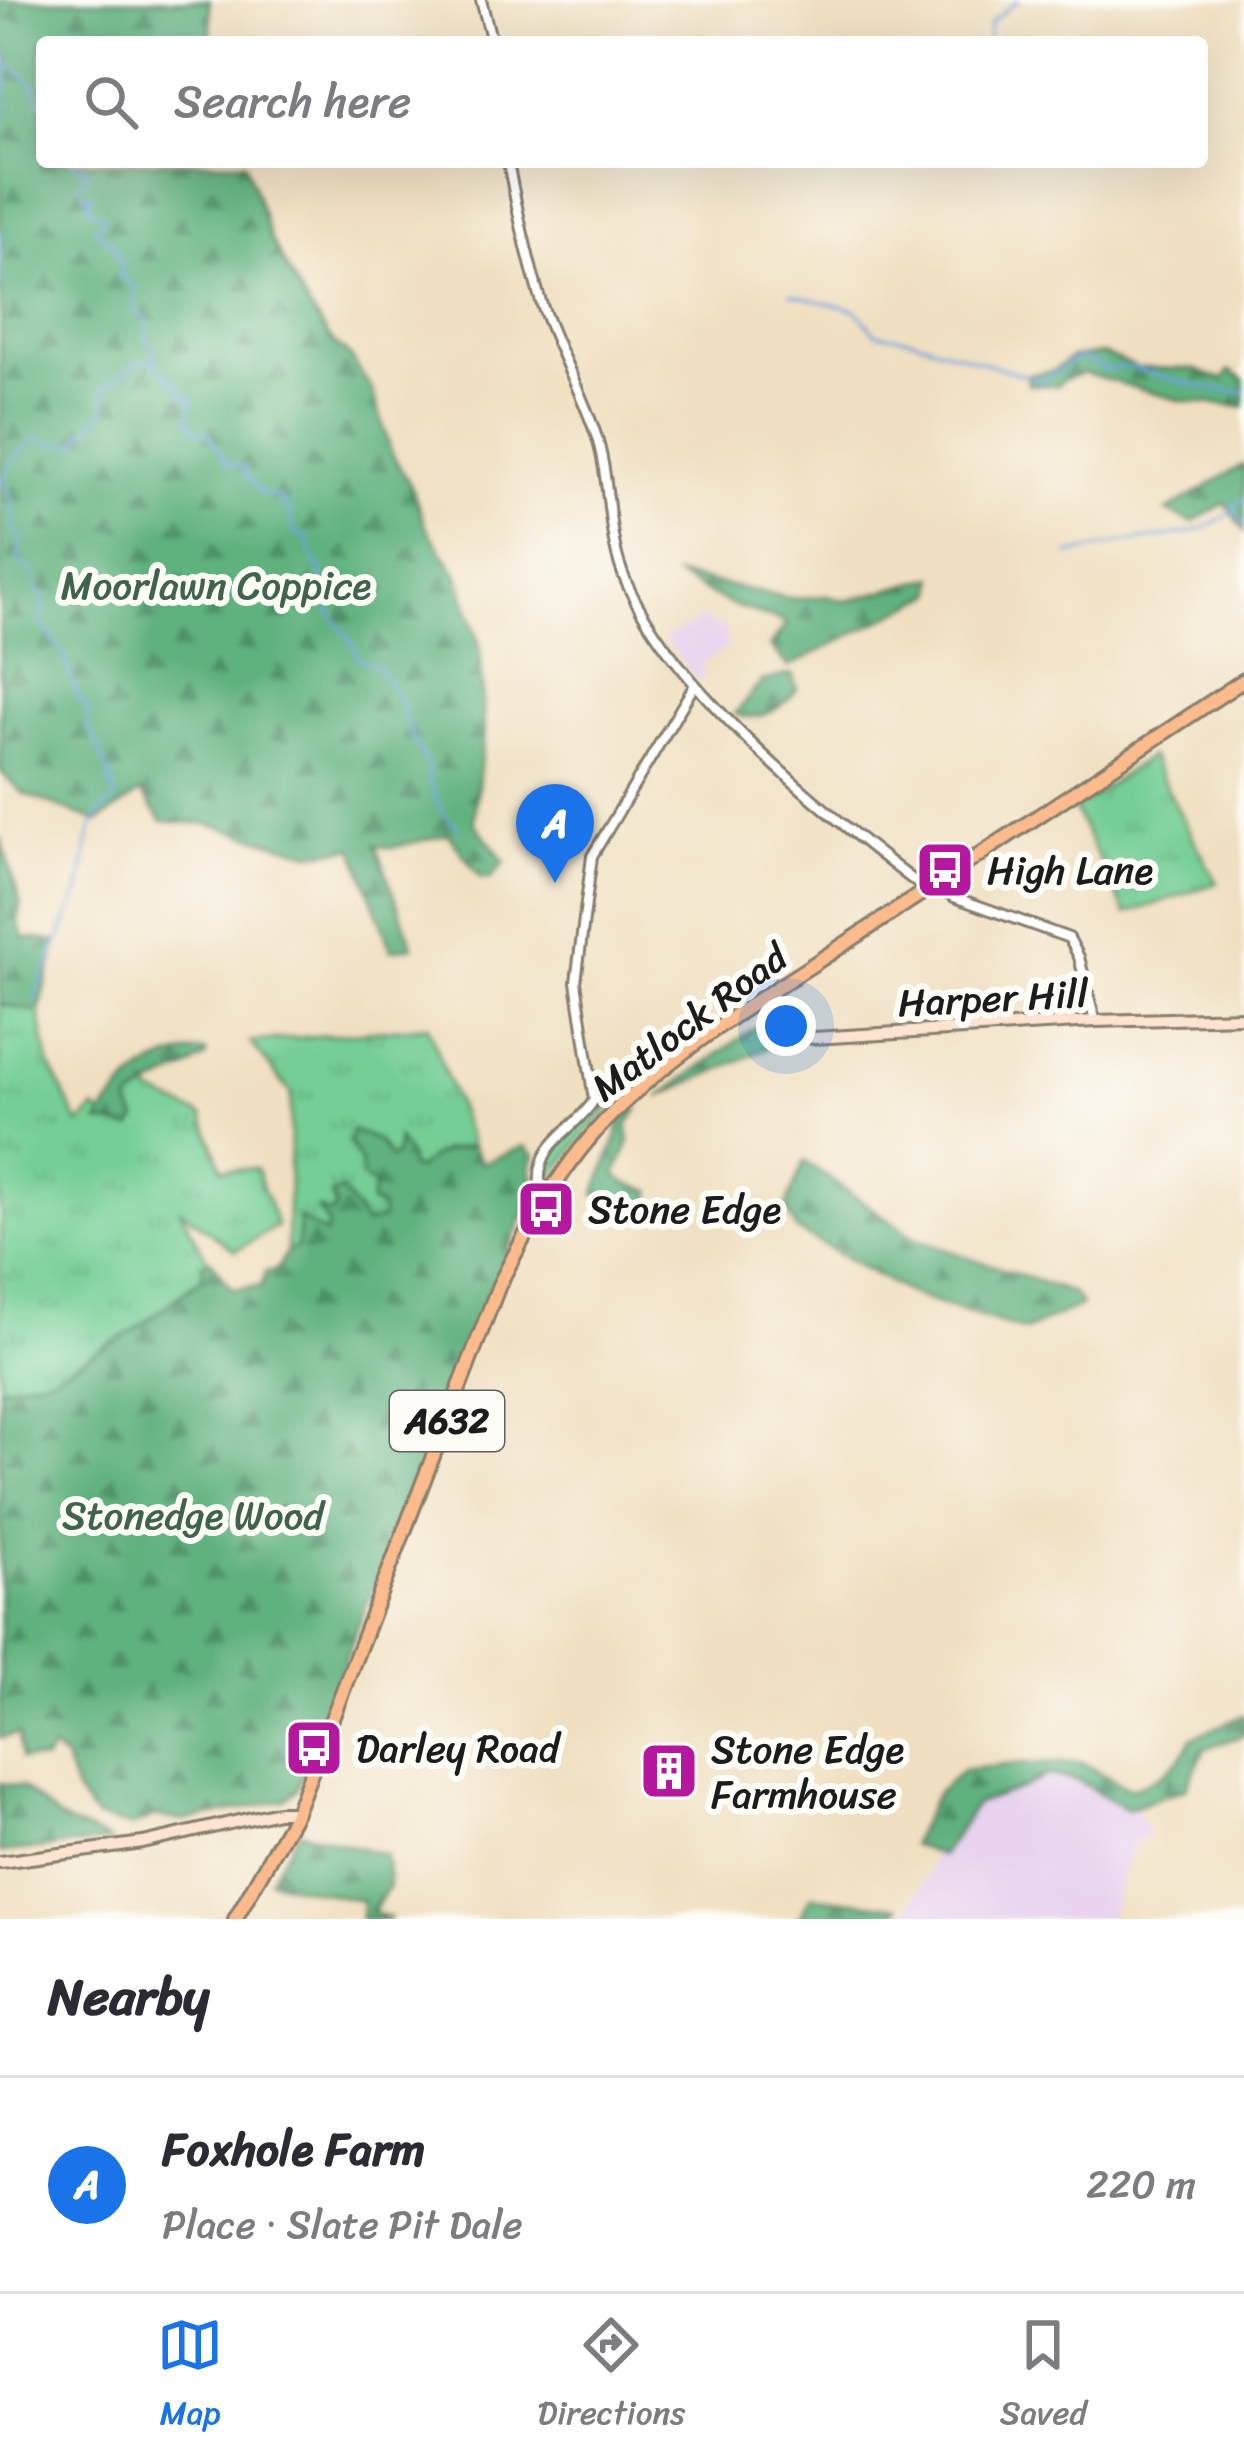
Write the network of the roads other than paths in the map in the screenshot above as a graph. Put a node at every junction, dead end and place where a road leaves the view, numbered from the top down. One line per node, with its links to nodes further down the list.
1 (481, 0): 2 (street)
2 (490, 36)
3 (509, 168): 5 (street)
4 (1244, 680): 6 (main road, Matlock Road / A632)
5 (694, 686): 6 (street); 10 (street)
6 (931, 887): 7 (main road, Matlock Road / A632); 9 (street)
7 (763, 998): 9 (street, Harper Hill); 10 (main road, Matlock Road / A632)
8 (1244, 1017): 9 (street, Harper Hill)
9 (1095, 1022)
10 (550, 1191): 11 (main road, Matlock Road / A632)
11 (296, 1812): 12 (street); 13 (main road, Matlock Road / A632)
12 (0, 1862)
13 (236, 1919)

